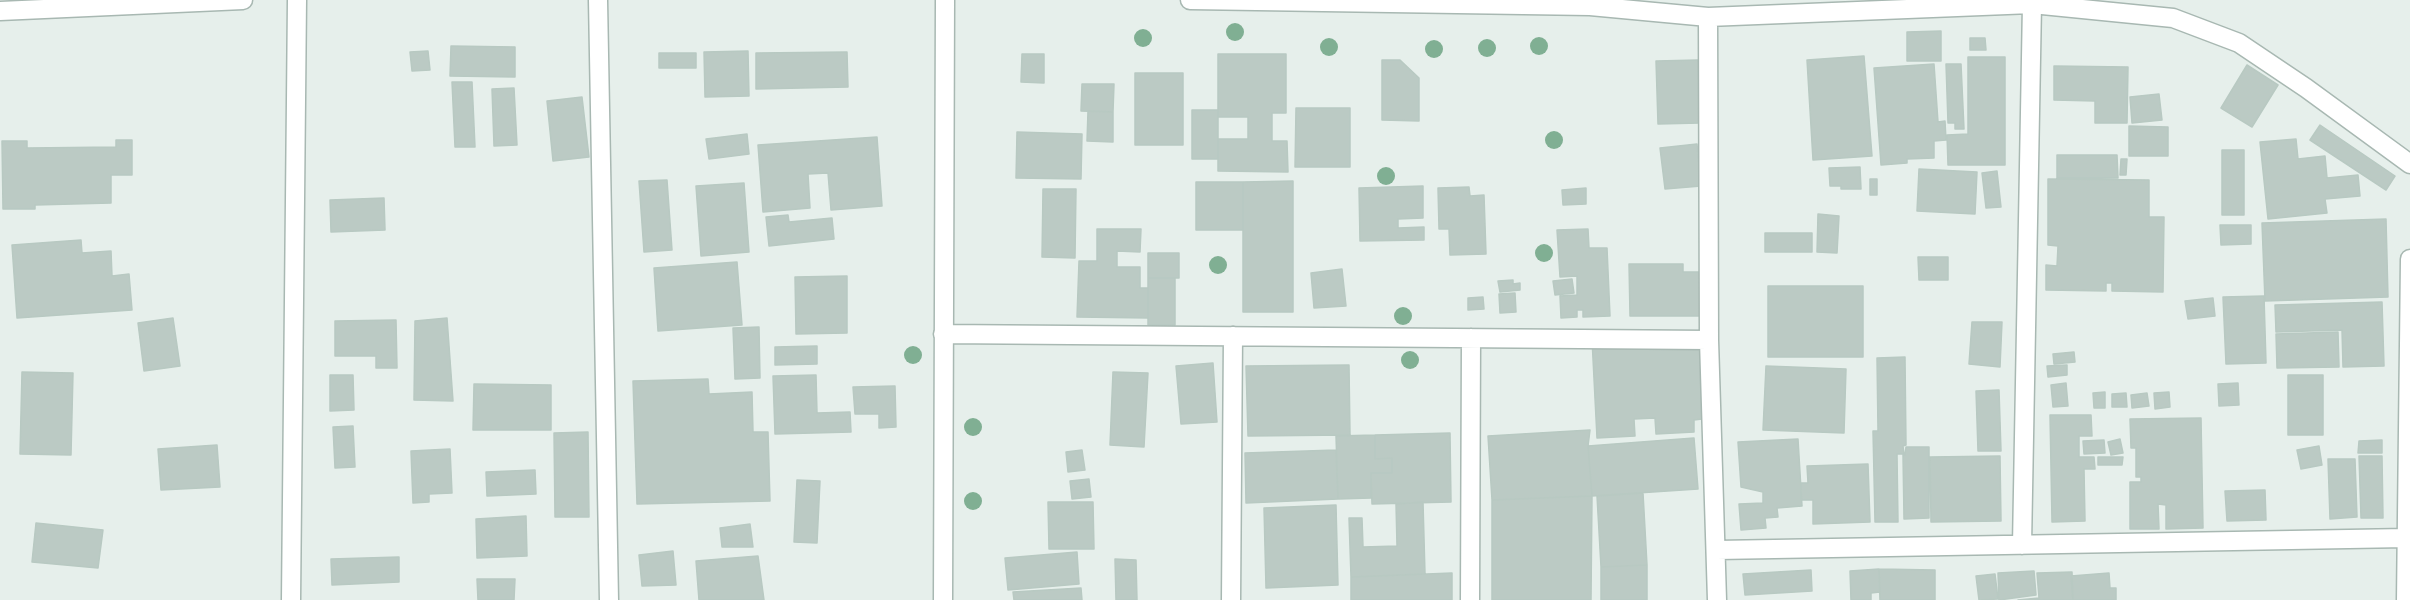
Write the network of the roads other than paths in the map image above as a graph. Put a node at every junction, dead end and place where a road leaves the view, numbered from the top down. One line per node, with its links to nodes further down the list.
1 (243, 0): 8 (street)
2 (297, 0): 19 (street)
3 (598, 0): 20 (street)
4 (945, 0): 12 (street)
5 (1190, 0): 7 (street)
6 (2033, 2): 9 (street); 10 (street); 17 (street)
7 (1585, 3): 9 (street)
8 (0, 11)
9 (1708, 17): 15 (street)
10 (2410, 164)
11 (2410, 259): 16 (street)
12 (943, 334): 13 (street); 21 (street)
13 (1233, 336): 14 (street); 22 (street)
14 (1471, 338): 15 (street); 23 (street)
15 (1709, 340): 18 (street)
16 (2406, 538): 17 (street); 25 (street)
17 (2022, 545): 18 (street)
18 (1717, 550): 24 (street)
19 (291, 600)
20 (609, 600)
21 (943, 600)
22 (1231, 600)
23 (1470, 600)
24 (1717, 600)
25 (2406, 600)

